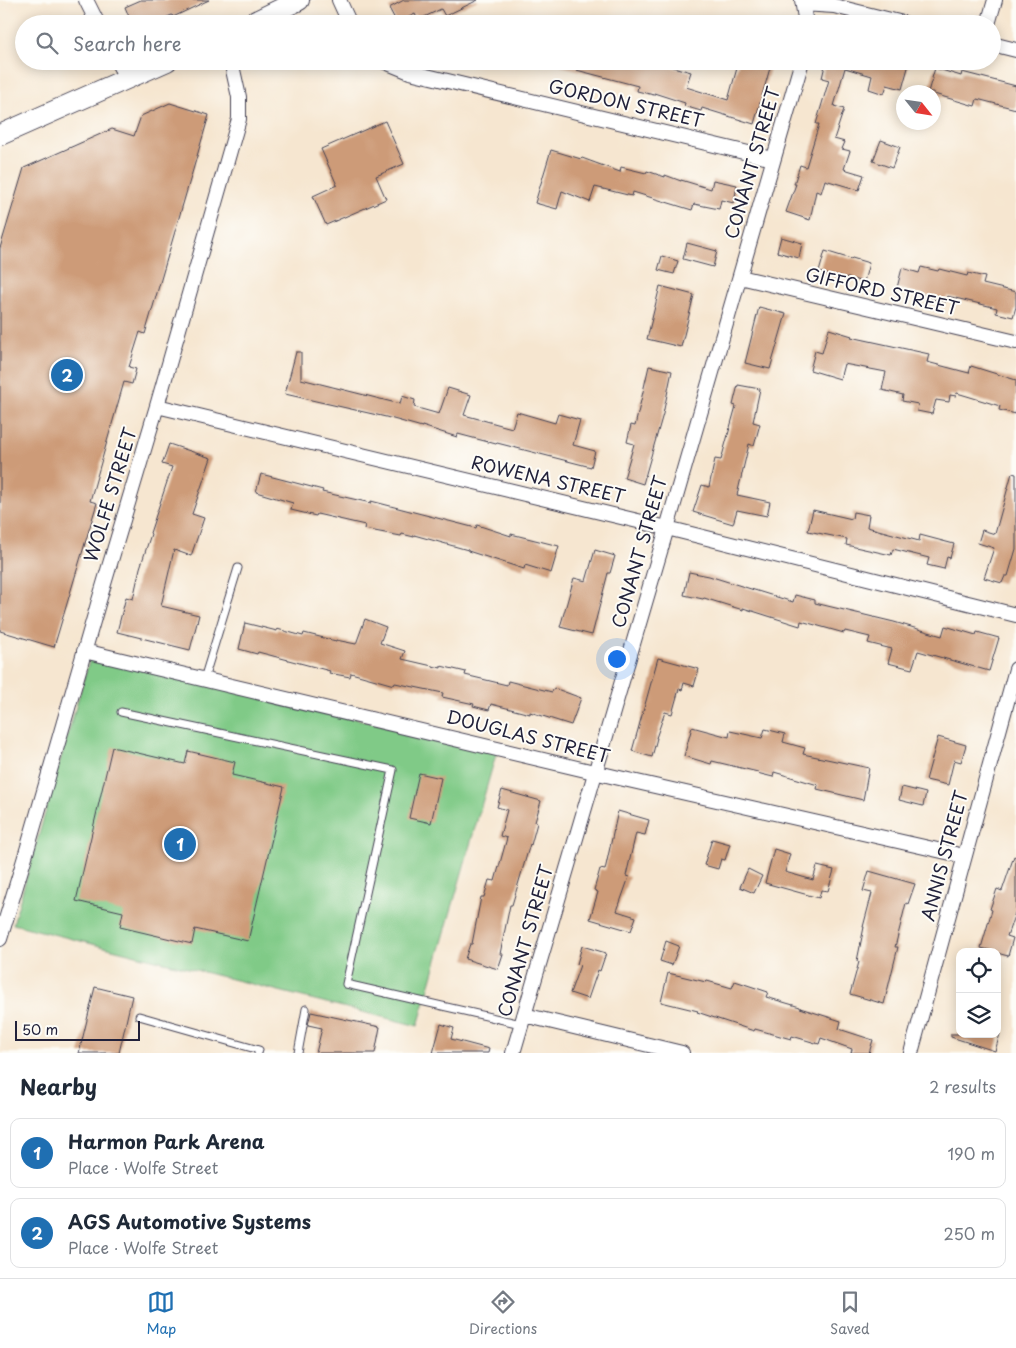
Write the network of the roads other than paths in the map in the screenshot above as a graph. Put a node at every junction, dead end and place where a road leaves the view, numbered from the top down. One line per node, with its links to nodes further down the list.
1 (86, 0): 6 (street)
2 (299, 0): 7 (main road)
3 (339, 0): 8 (street)
4 (995, 0): 11 (street)
5 (802, 2): 9 (street); 10 (street)
6 (94, 15)
7 (268, 15)
8 (346, 15)
9 (804, 15)
10 (870, 15)
11 (991, 15)
12 (1001, 46): 13 (street)
13 (1016, 50)
14 (122, 70): 19 (street)
15 (147, 70): 19 (main road)
16 (233, 70): 24 (street, WOLFE STREET)
17 (405, 70): 21 (street, GORDON STREET)
18 (799, 70): 21 (street, CONANT STREET)
19 (127, 79): 20 (main road)
20 (0, 135)
21 (773, 159): 22 (street, CONANT STREET)
22 (740, 277): 23 (street, GIFFORD STREET); 25 (street, CONANT STREET)
23 (1016, 342)
24 (157, 406): 25 (street, ROWENA STREET); 28 (street, WOLFE STREET)
25 (667, 528): 27 (street, ROWENA STREET); 32 (street, CONANT STREET)
26 (238, 568): 30 (lane)
27 (1016, 615)
28 (84, 651): 30 (street, DOUGLAS STREET); 34 (street, WOLFE STREET)
29 (1016, 669): 33 (street, ANNIS STREET)
30 (204, 679): 32 (street, DOUGLAS STREET)
31 (121, 712): 37 (lane)
32 (595, 772): 33 (street, DOUGLAS STREET); 37 (street, CONANT STREET)
33 (964, 856): 42 (street, ANNIS STREET)
34 (0, 939)
35 (306, 1009): 39 (lane)
36 (139, 1016): 38 (lane)
37 (523, 1020): 40 (street, CONANT STREET); 41 (street)
38 (258, 1053)
39 (298, 1053)
40 (513, 1053)
41 (682, 1053)
42 (911, 1053)

